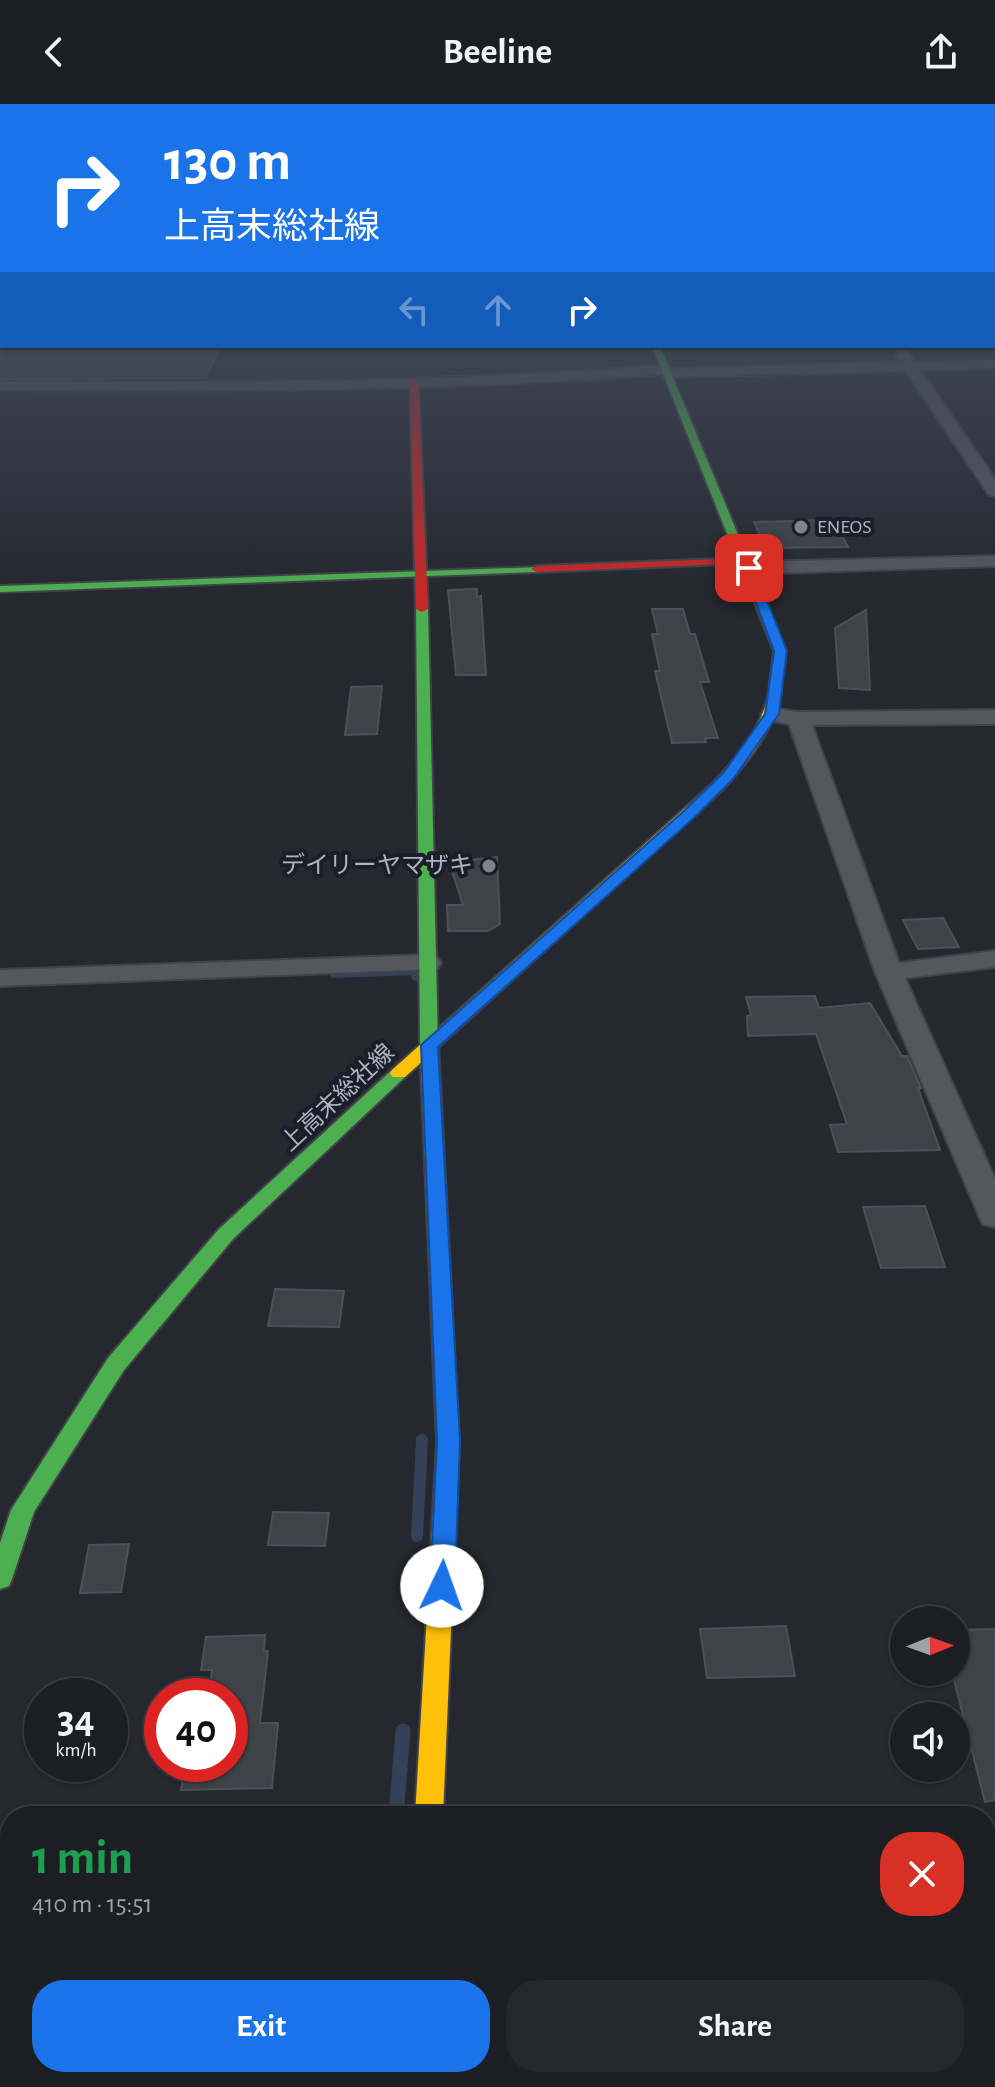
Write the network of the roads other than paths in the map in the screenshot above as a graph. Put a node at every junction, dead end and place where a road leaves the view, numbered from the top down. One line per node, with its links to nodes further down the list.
1 (415, 403): 7 (street)
2 (680, 403): 6 (street, 上高末総社線)
3 (935, 403): 4 (street)
4 (995, 491)
5 (995, 561): 6 (street)
6 (747, 564): 7 (street); 9 (street, 上高末総社線)
7 (421, 573): 8 (street); 12 (street)
8 (0, 589)
9 (785, 716): 10 (street); 13 (street); 15 (street, 上高末総社線)
10 (995, 717)
11 (995, 959): 13 (street)
12 (427, 963): 14 (street); 15 (street)
13 (889, 972): 16 (street)
14 (0, 978)
15 (429, 1045): 17 (street, 上高末総社線); 18 (street)
16 (995, 1216)
17 (0, 1579)
18 (430, 1806)

